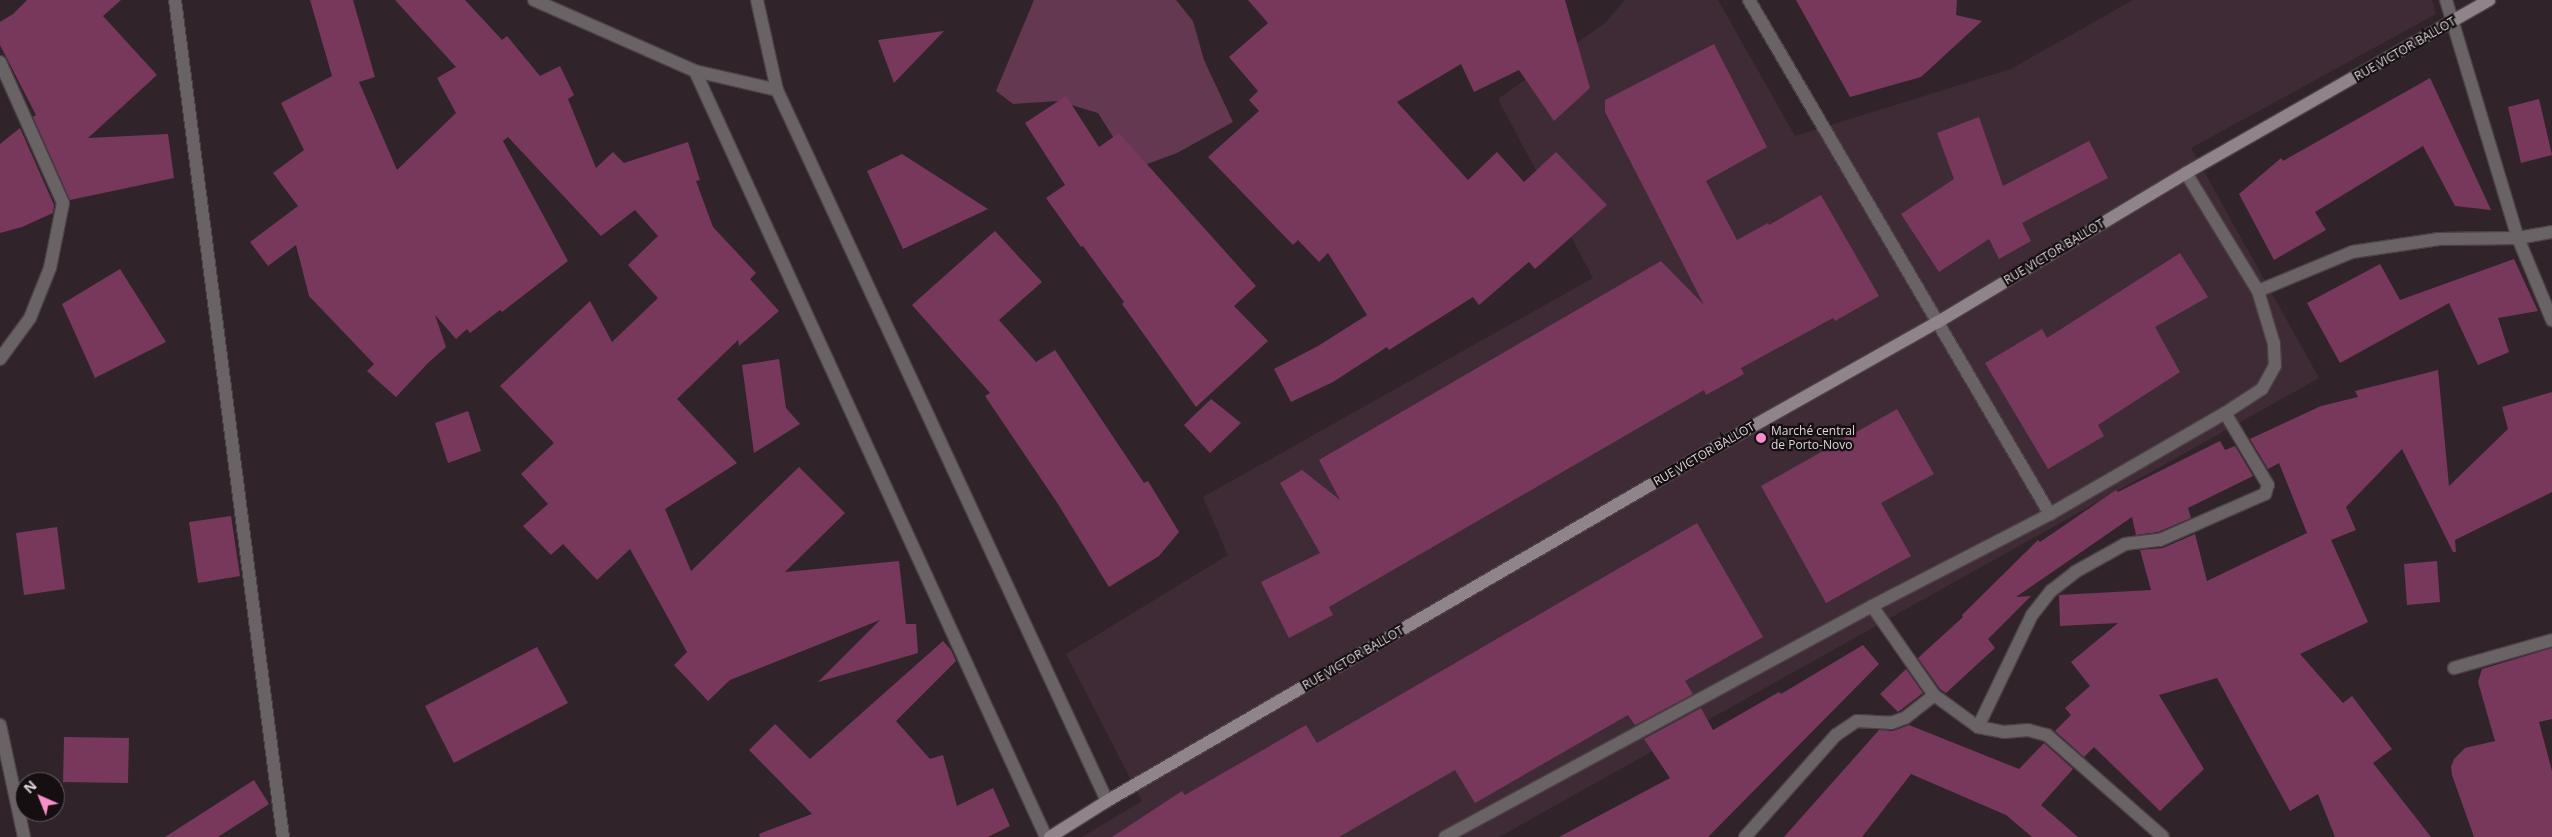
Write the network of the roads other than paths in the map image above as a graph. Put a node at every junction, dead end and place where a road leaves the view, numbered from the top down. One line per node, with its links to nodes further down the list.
1 (175, 0): 28 (street)
2 (534, 0): 9 (street)
3 (757, 0): 10 (street)
4 (1749, 0): 16 (street)
5 (2446, 0): 7 (street)
6 (2489, 0): 7 (main road, RUE VICTOR BALLOT)
7 (2452, 23): 11 (main road, RUE VICTOR BALLOT); 13 (street)
8 (0, 62): 17 (street)
9 (695, 71): 10 (street); 29 (street)
10 (777, 90): 26 (street)
11 (2186, 173): 14 (street); 16 (main road, RUE VICTOR BALLOT)
12 (2552, 232): 13 (street)
13 (2518, 238): 14 (street); 15 (street)
14 (2258, 291): 18 (street)
15 (2552, 320)
16 (1938, 322): 19 (street); 26 (main road, RUE VICTOR BALLOT)
17 (0, 358)
18 (2225, 414): 19 (street); 25 (street)
19 (2050, 514): 20 (street)
20 (1872, 606): 23 (street); 30 (street)
21 (2552, 640): 22 (street)
22 (2454, 668)
23 (1934, 696): 25 (street); 31 (street)
24 (0, 725): 27 (street)
25 (1978, 727): 32 (street)
26 (1107, 801): 29 (main road, RUE VICTOR BALLOT)
27 (24, 837)
28 (283, 837)
29 (1048, 837)
30 (1445, 837)
31 (1745, 837)
32 (2163, 837)

